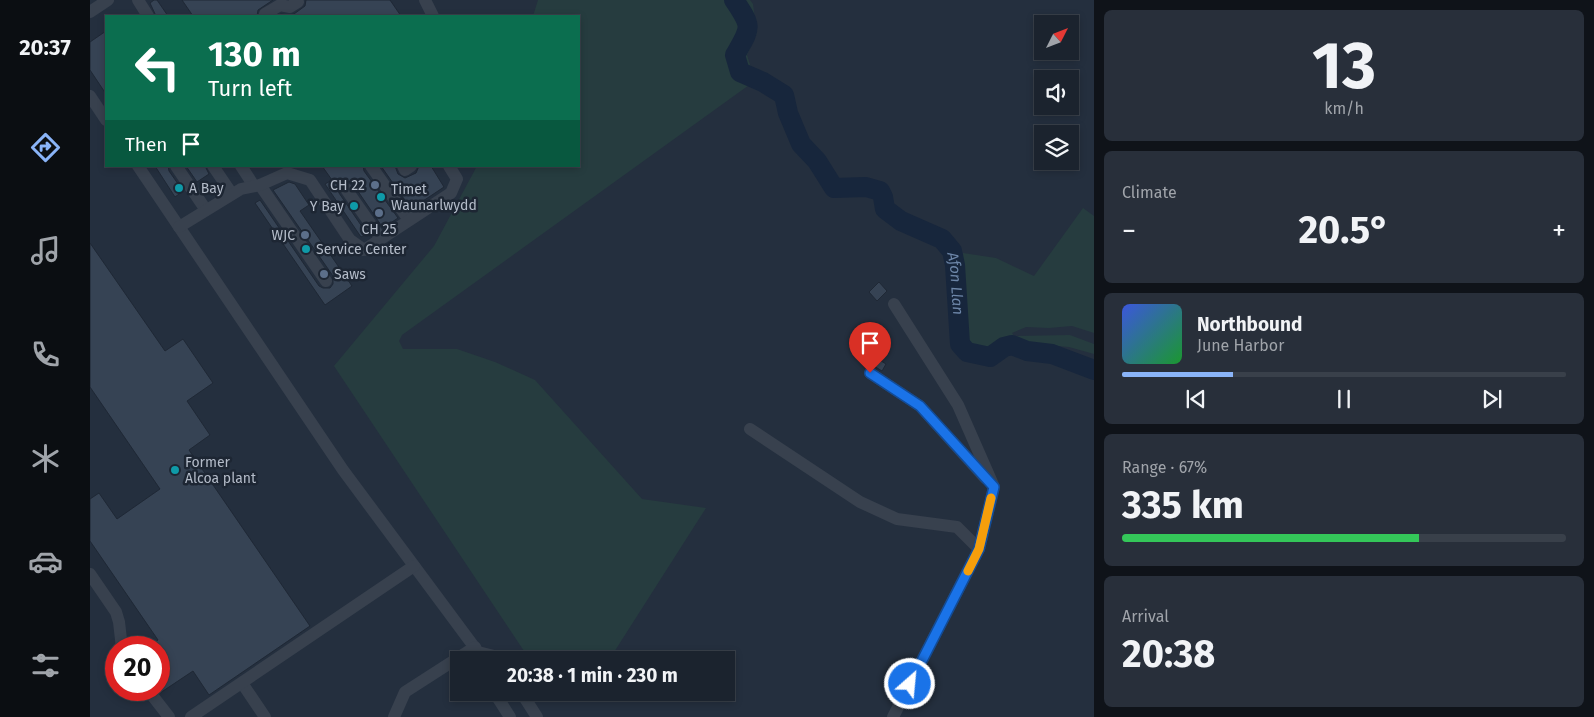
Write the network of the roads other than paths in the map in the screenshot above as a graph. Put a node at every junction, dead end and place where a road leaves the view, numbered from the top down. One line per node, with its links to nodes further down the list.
1 (108, 0): 5 (lane)
2 (138, 0): 6 (lane)
3 (425, 0): 8 (lane)
4 (298, 2): 7 (lane)
5 (90, 12)
6 (147, 15)
7 (264, 15)
8 (433, 15)
9 (90, 96): 10 (lane)
10 (105, 118)
11 (139, 167): 25 (lane)
12 (177, 167): 23 (lane)
13 (214, 167): 22 (lane)
14 (242, 167): 20 (lane)
15 (301, 167): 19 (lane)
16 (372, 167): 24 (lane)
17 (450, 167): 24 (lane)
18 (281, 170): 19 (lane); 20 (lane)
19 (310, 180): 26 (lane)
20 (257, 186): 22 (lane); 27 (lane)
21 (346, 189): 26 (lane)
22 (232, 194): 23 (lane)
23 (206, 210): 25 (lane)
24 (409, 220): 26 (lane)
25 (179, 226): 33 (lane)
26 (380, 239)
27 (326, 281)
28 (894, 304): 31 (lane)
29 (870, 373): 31 (lane)
30 (750, 429): 32 (lane)
31 (994, 487): 32 (lane)
32 (979, 549): 48 (lane)
33 (414, 566): 36 (lane); 38 (lane)
34 (90, 574): 35 (lane)
35 (121, 636)
36 (476, 651)
37 (450, 668): 45 (lane)
38 (242, 683): 43 (lane); 44 (lane)
39 (157, 701): 42 (lane)
40 (500, 701): 46 (lane)
41 (527, 701): 47 (lane)
42 (169, 717)
43 (191, 717)
44 (265, 717)
45 (394, 717)
46 (510, 717)
47 (537, 717)
48 (892, 717)

